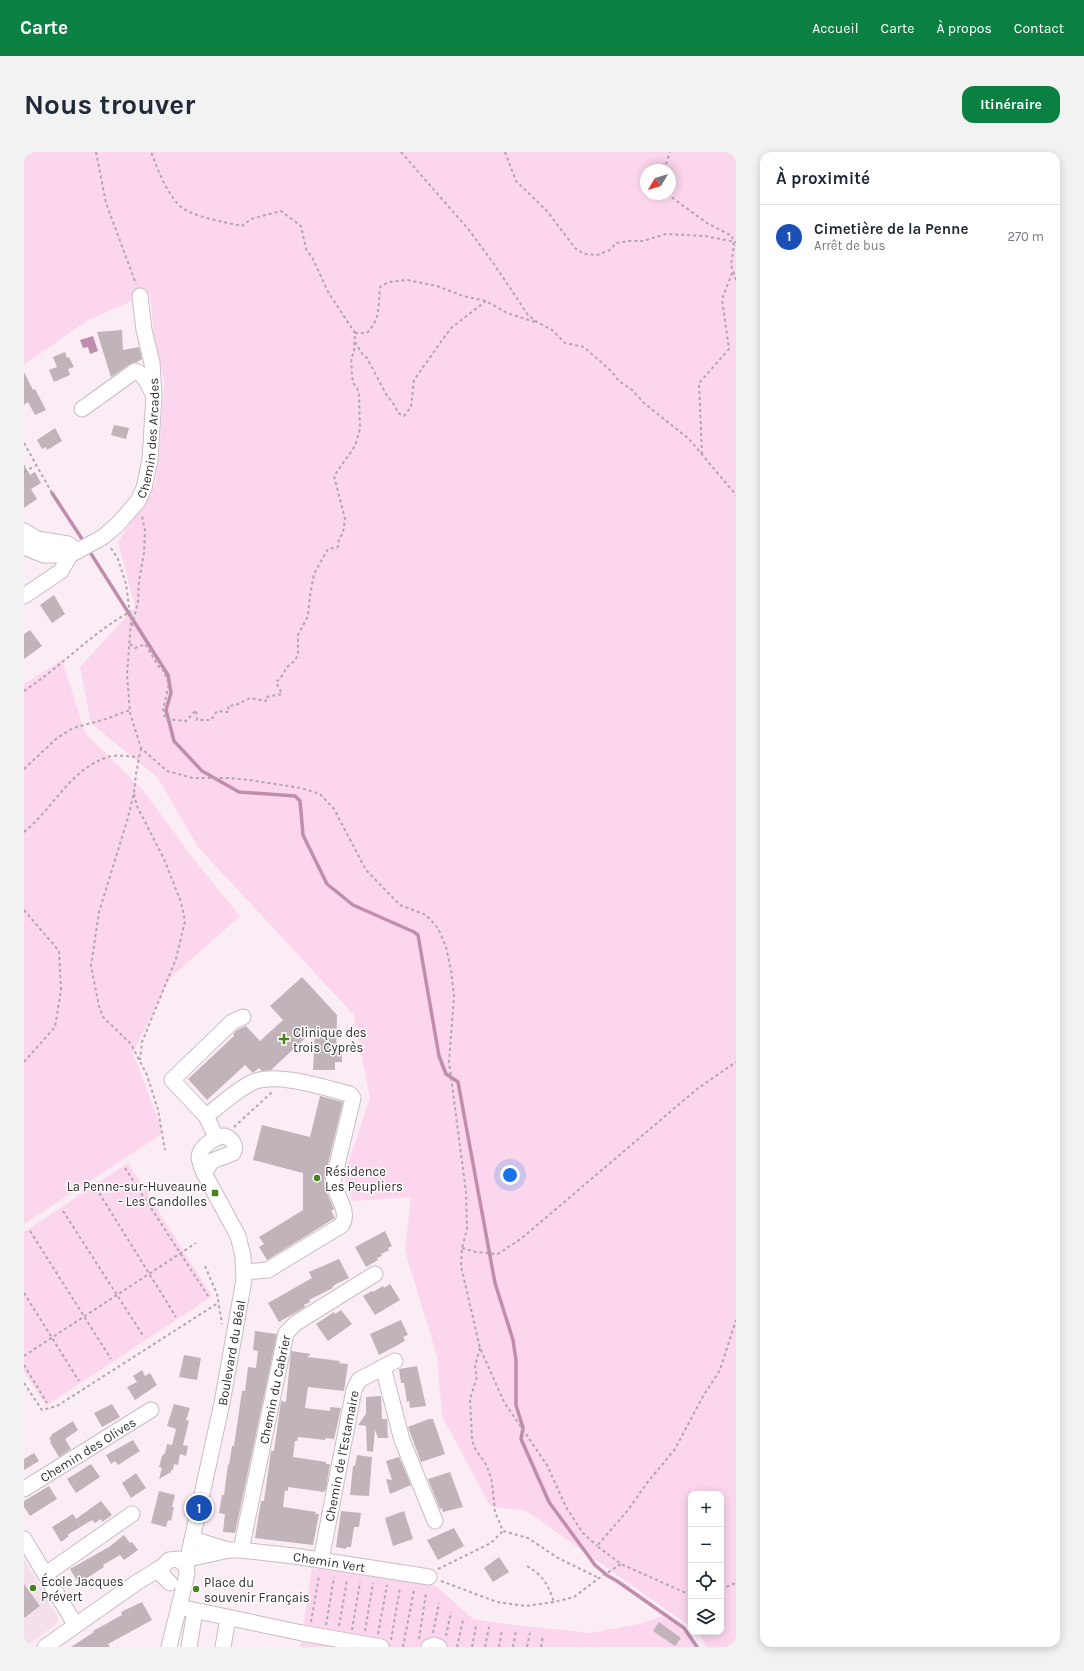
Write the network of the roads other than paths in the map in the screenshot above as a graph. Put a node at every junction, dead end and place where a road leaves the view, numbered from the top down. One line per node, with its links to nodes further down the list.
1 (140, 296): 2 (street, Chemin des Arcades)
2 (154, 396): 3 (street); 6 (street, Chemin des Arcades)
3 (82, 409)
4 (24, 531): 6 (street)
5 (24, 547): 6 (street)
6 (74, 553): 7 (street)
7 (24, 596)
8 (243, 1017): 9 (street)
9 (206, 1116): 10 (street); 12 (street)
10 (220, 1137): 11 (street, Boulevard du Béal); 11 (street)
11 (204, 1173): 12 (street, Boulevard du Béal)
12 (244, 1272): 19 (street, Boulevard du Béal)
13 (375, 1274): 20 (street, Chemin du Cabrier)
14 (151, 1410): 15 (street, Chemin des Olives)
15 (24, 1489)
16 (132, 1514): 23 (street)
17 (435, 1521): 21 (street, Chemin de l'Estamaire)
18 (24, 1539): 23 (street)
19 (192, 1539): 20 (street, Chemin Vert); 22 (street, Boulevard du Béal)
20 (235, 1550): 21 (street, Chemin Vert); 22 (street, Chemin Vert)
21 (321, 1560): 24 (street, Chemin Vert)
22 (180, 1572): 25 (street, Chemin Vert); 25 (street); 26 (street)
23 (46, 1574): 29 (street)
24 (433, 1574)
25 (136, 1583): 29 (street)
26 (179, 1607): 27 (street); 34 (street)
27 (195, 1611): 28 (street); 35 (street)
28 (228, 1618): 30 (street); 36 (street)
29 (75, 1624): 33 (street)
30 (360, 1643)
31 (426, 1644): 32 (street)
32 (442, 1644)
33 (45, 1647)
34 (169, 1647)
35 (189, 1647)
36 (223, 1647)

